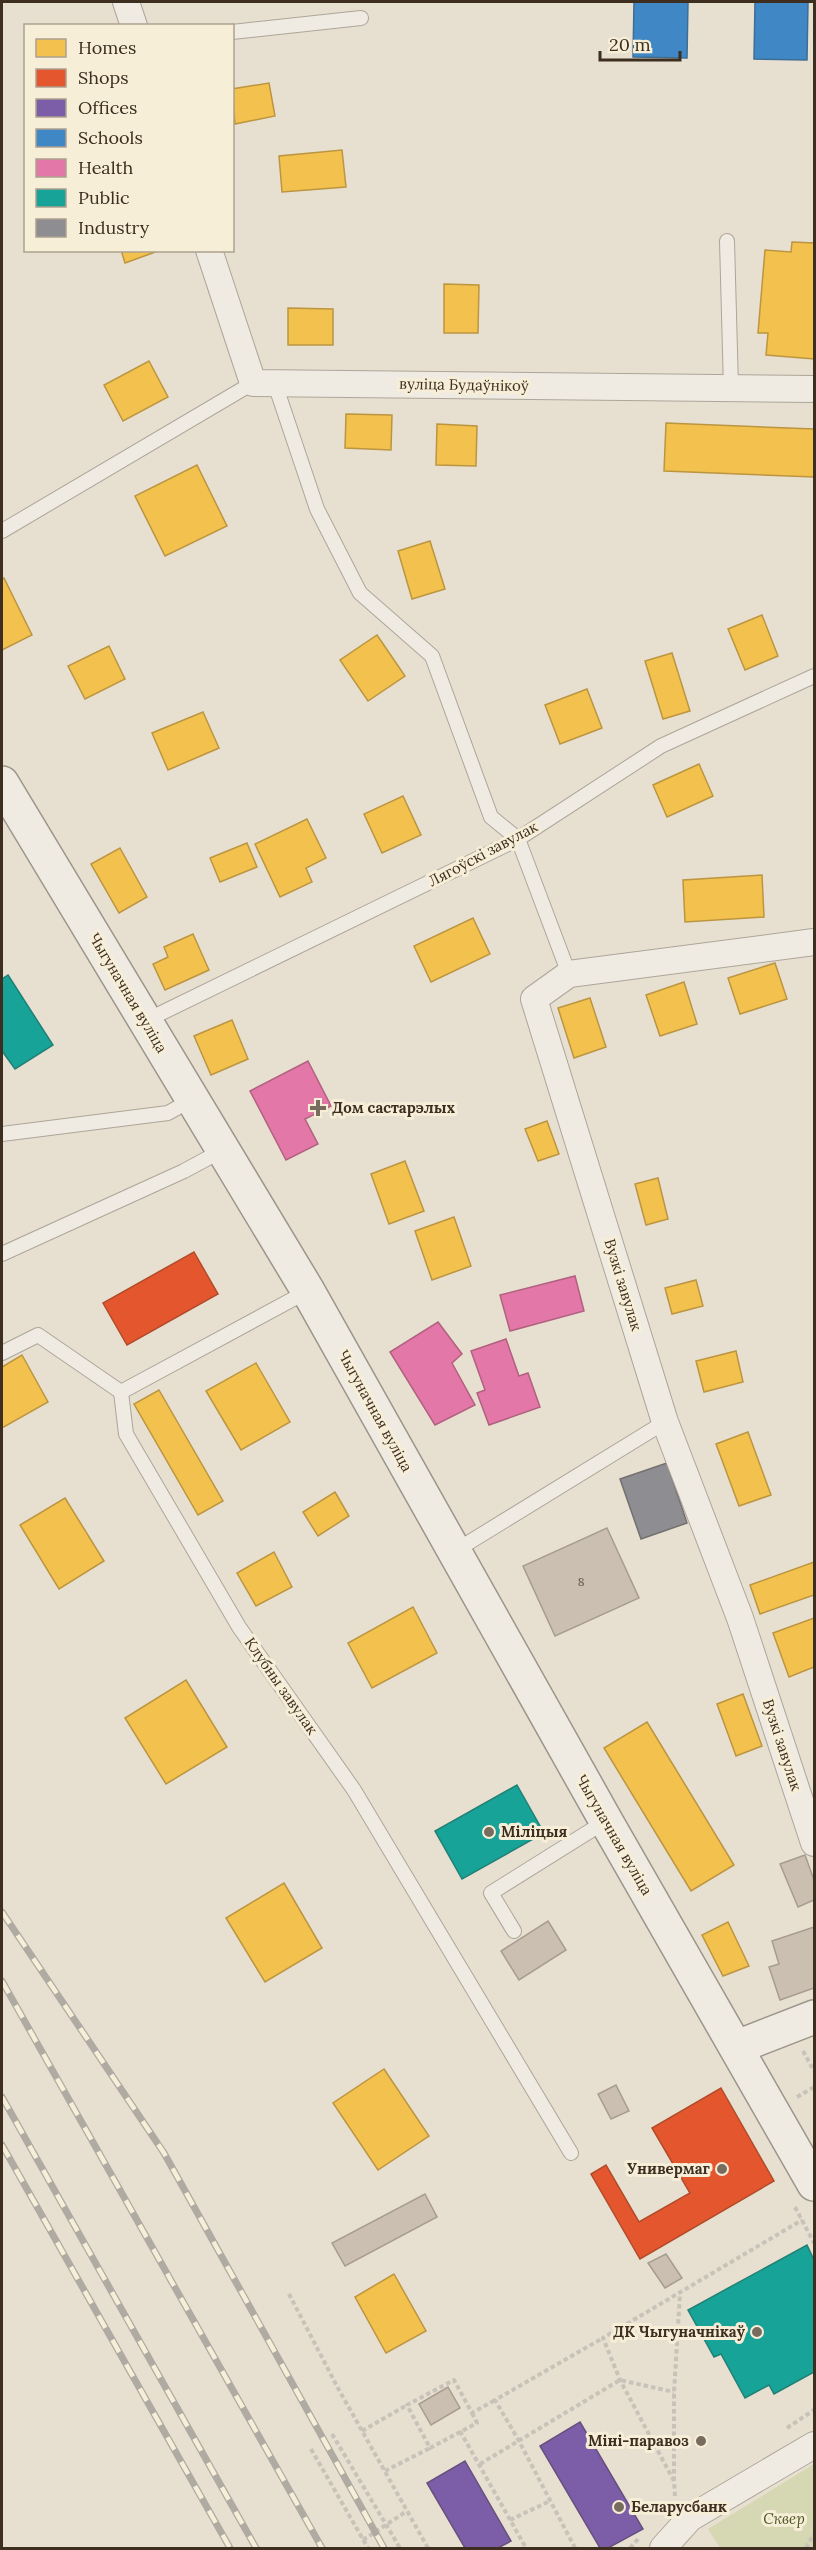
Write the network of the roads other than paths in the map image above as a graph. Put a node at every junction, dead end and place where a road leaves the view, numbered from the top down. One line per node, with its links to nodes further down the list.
1 (126, 2): 3 (street)
2 (361, 18): 4 (lane)
3 (133, 24)
4 (234, 32)
5 (727, 241): 8 (lane)
6 (210, 252): 7 (street)
7 (264, 383): 8 (street, вуліца Будаўнікоў); 10 (lane); 13 (lane)
8 (731, 388): 9 (street, вуліца Будаўнікоў)
9 (814, 389)
10 (2, 531)
11 (814, 676): 13 (lane, Лягоўскі завулак)
12 (6, 801): 16 (street, Чыгуначная вуліца)
13 (518, 839): 15 (lane); 16 (lane, Лягоўскі завулак)
14 (814, 942): 15 (street, Вузкі завулак)
15 (569, 974): 24 (street, Вузкі завулак)
16 (145, 1021): 17 (street, Чыгуначная вуліца)
17 (193, 1099): 18 (lane); 19 (street, Чыгуначная вуліца)
18 (2, 1134)
19 (223, 1150): 20 (lane); 21 (street, Чыгуначная вуліца)
20 (2, 1254)
21 (308, 1291): 23 (lane); 25 (street, Чыгуначная вуліца)
22 (2, 1353): 23 (lane)
23 (122, 1392): 31 (lane, Клубны завулак)
24 (665, 1422): 25 (lane); 27 (street, Вузкі завулак)
25 (454, 1551): 26 (street, Чыгуначная вуліца)
26 (606, 1821): 28 (lane); 30 (street, Чыгуначная вуліца)
27 (814, 1843)
28 (514, 1930)
29 (814, 2017): 30 (street)
30 (737, 2047): 32 (street, Чыгуначная вуліца)
31 (571, 2153)
32 (814, 2184)
33 (814, 2445): 34 (street)
34 (663, 2548)

